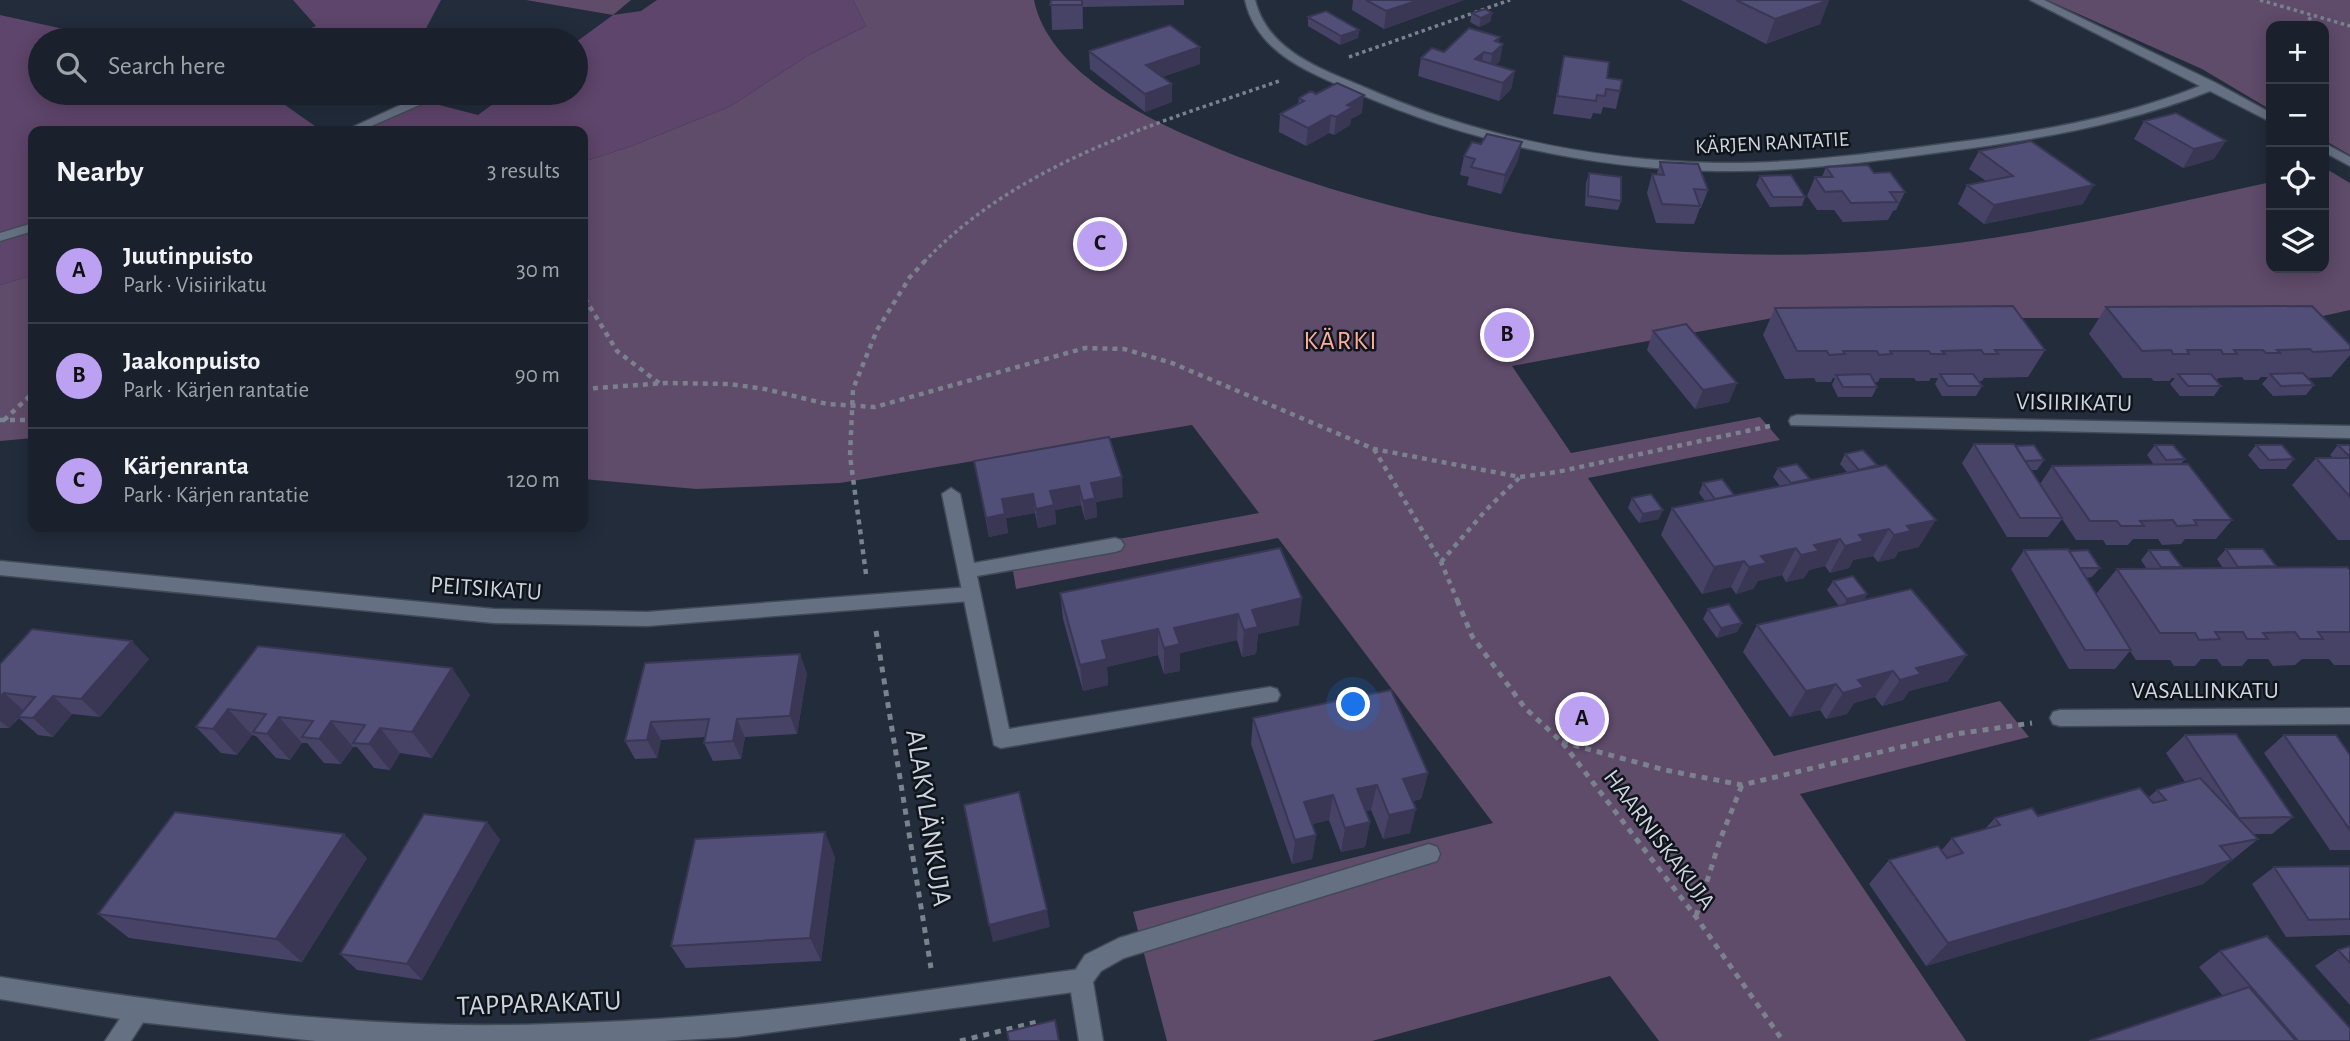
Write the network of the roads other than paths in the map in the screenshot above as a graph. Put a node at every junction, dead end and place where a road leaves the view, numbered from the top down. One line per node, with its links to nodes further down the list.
1 (1250, 0): 3 (street, KÄRJEN RANTATIE)
2 (2035, 0): 3 (street)
3 (2212, 86): 5 (street)
4 (409, 105): 6 (street)
5 (2266, 115)
6 (361, 126)
7 (2329, 150): 8 (street)
8 (2350, 162)
9 (28, 229): 10 (street)
10 (0, 237)
11 (1797, 421): 12 (street, VISIIRIKATU)
12 (2350, 432)
13 (951, 495): 16 (street)
14 (1115, 545): 16 (street)
15 (0, 568): 17 (street, PEITSIKATU)
16 (966, 571): 17 (street)
17 (970, 594): 18 (street)
18 (1270, 695)
19 (2350, 716): 20 (street, VASALLINKATU)
20 (2060, 719)
21 (1429, 854): 22 (street)
22 (1081, 980): 25 (street, TAPPARAKATU); 27 (street)
23 (0, 988): 24 (street, TAPPARAKATU)
24 (139, 1010): 25 (street, TAPPARAKATU); 26 (street)
25 (547, 1039)
26 (117, 1041)
27 (1091, 1041)

